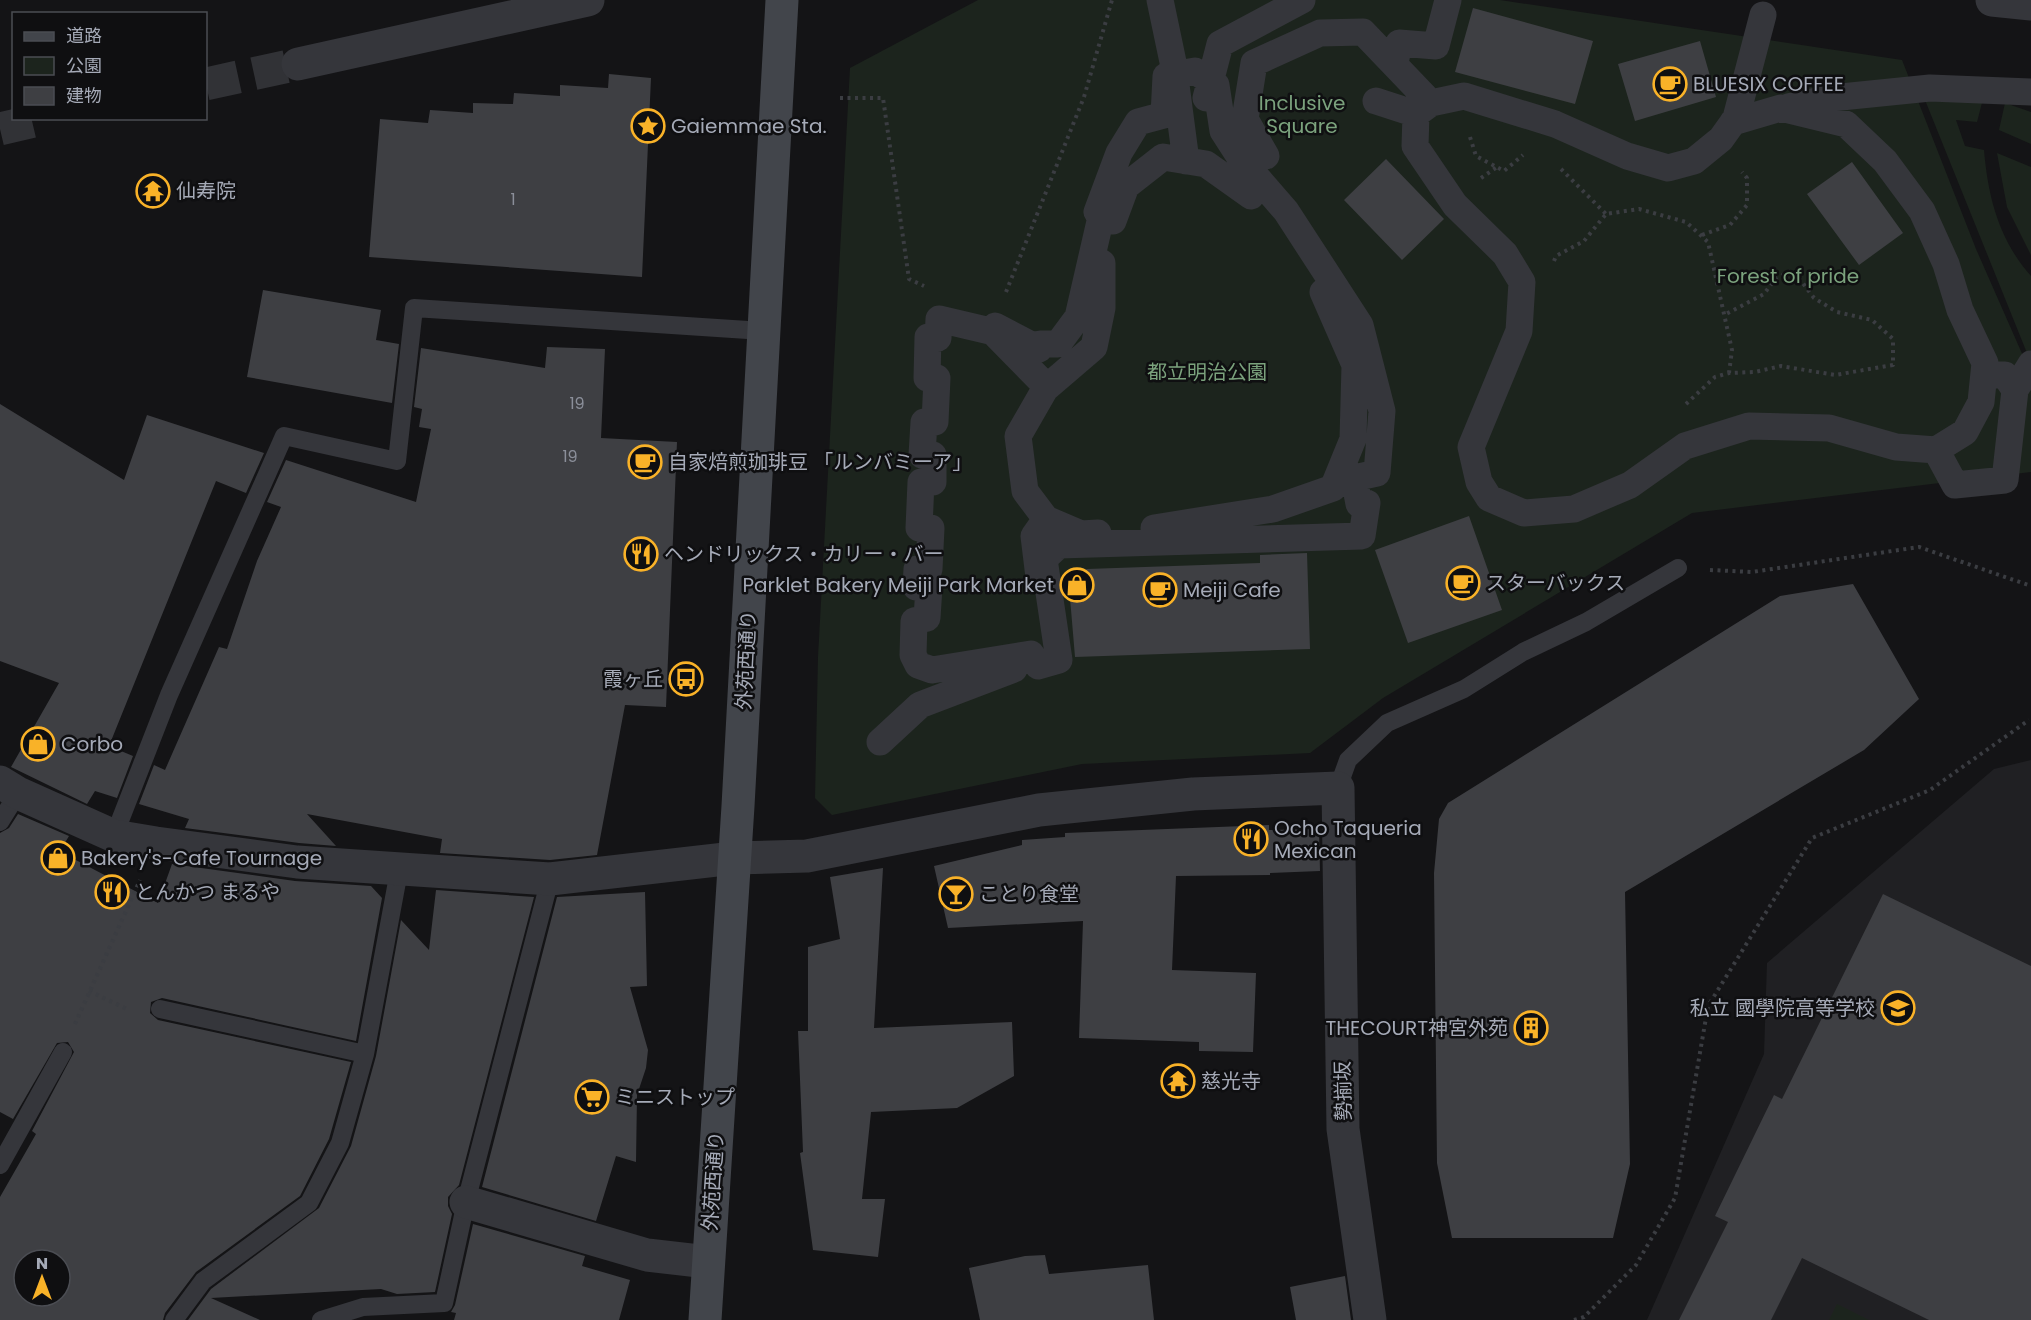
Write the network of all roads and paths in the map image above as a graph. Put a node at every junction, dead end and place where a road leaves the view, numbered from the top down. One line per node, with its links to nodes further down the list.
1 (588, 0): 11 (street)
2 (782, 0): 31 (main road, 外苑西通り)
3 (1112, 0): 29 (path)
4 (1160, 0): 12 (street)
5 (1302, 0): 13 (street)
6 (1448, 0): 10 (street)
7 (1992, 0): 8 (street)
8 (2031, 4)
9 (1763, 15): 20 (street)
10 (1395, 63): 19 (street); 24 (street)
11 (298, 64)
12 (1175, 75): 13 (street); 22 (street); 43 (street)
13 (1209, 81): 24 (street)
14 (2031, 92): 18 (street)
15 (840, 98): 27 (path)
16 (1475, 99): 19 (street); 20 (street); 21 (path)
17 (1376, 101): 19 (street)
18 (1781, 108): 20 (street); 35 (street)
19 (1424, 109): 28 (street)
20 (1725, 132): 26 (path)
21 (1532, 156)
22 (1186, 161): 24 (street); 36 (street)
23 (1558, 166): 25 (path)
24 (1257, 170): 40 (street); 43 (street)
25 (1606, 214): 26 (path); 28 (path)
26 (1701, 236): 30 (path)
27 (930, 289)
28 (1521, 300): 38 (street)
29 (1002, 301)
30 (1726, 314): 34 (path); 34 (path)
31 (763, 331): 49 (lane); 51 (main road, 外苑西通り)
32 (995, 334): 36 (street)
33 (2031, 364): 37 (street)
34 (1729, 373): 38 (path)
35 (1984, 375): 37 (street); 39 (street)
36 (1047, 387): 40 (street)
37 (2015, 390): 39 (street)
38 (1695, 443): 39 (street)
39 (1936, 450)
40 (1046, 519): 43 (street)
41 (1678, 568): 42 (path); 47 (lane)
42 (2031, 586)
43 (1035, 661): 45 (street)
44 (2030, 719): 65 (path)
45 (880, 742)
46 (9, 788): 48 (lane); 49 (street)
47 (1338, 788): 51 (street); 64 (street, 勢揃坂)
48 (0, 822)
49 (114, 836): 50 (street)
50 (156, 843): 52 (street); 54 (path)
51 (734, 858): 53 (street); 60 (main road, 外苑西通り)
52 (399, 870): 53 (street); 57 (lane)
53 (550, 879): 59 (lane)
54 (90, 991): 55 (path); 56 (path)
55 (160, 1009): 57 (lane)
56 (63, 1052): 58 (lane)
57 (365, 1054): 61 (lane)
58 (0, 1165)
59 (466, 1202): 60 (street); 62 (lane)
60 (708, 1262): 63 (main road, 外苑西通り)
61 (174, 1320)
62 (321, 1320)
63 (705, 1320)
64 (1370, 1320)
65 (1574, 1320)

